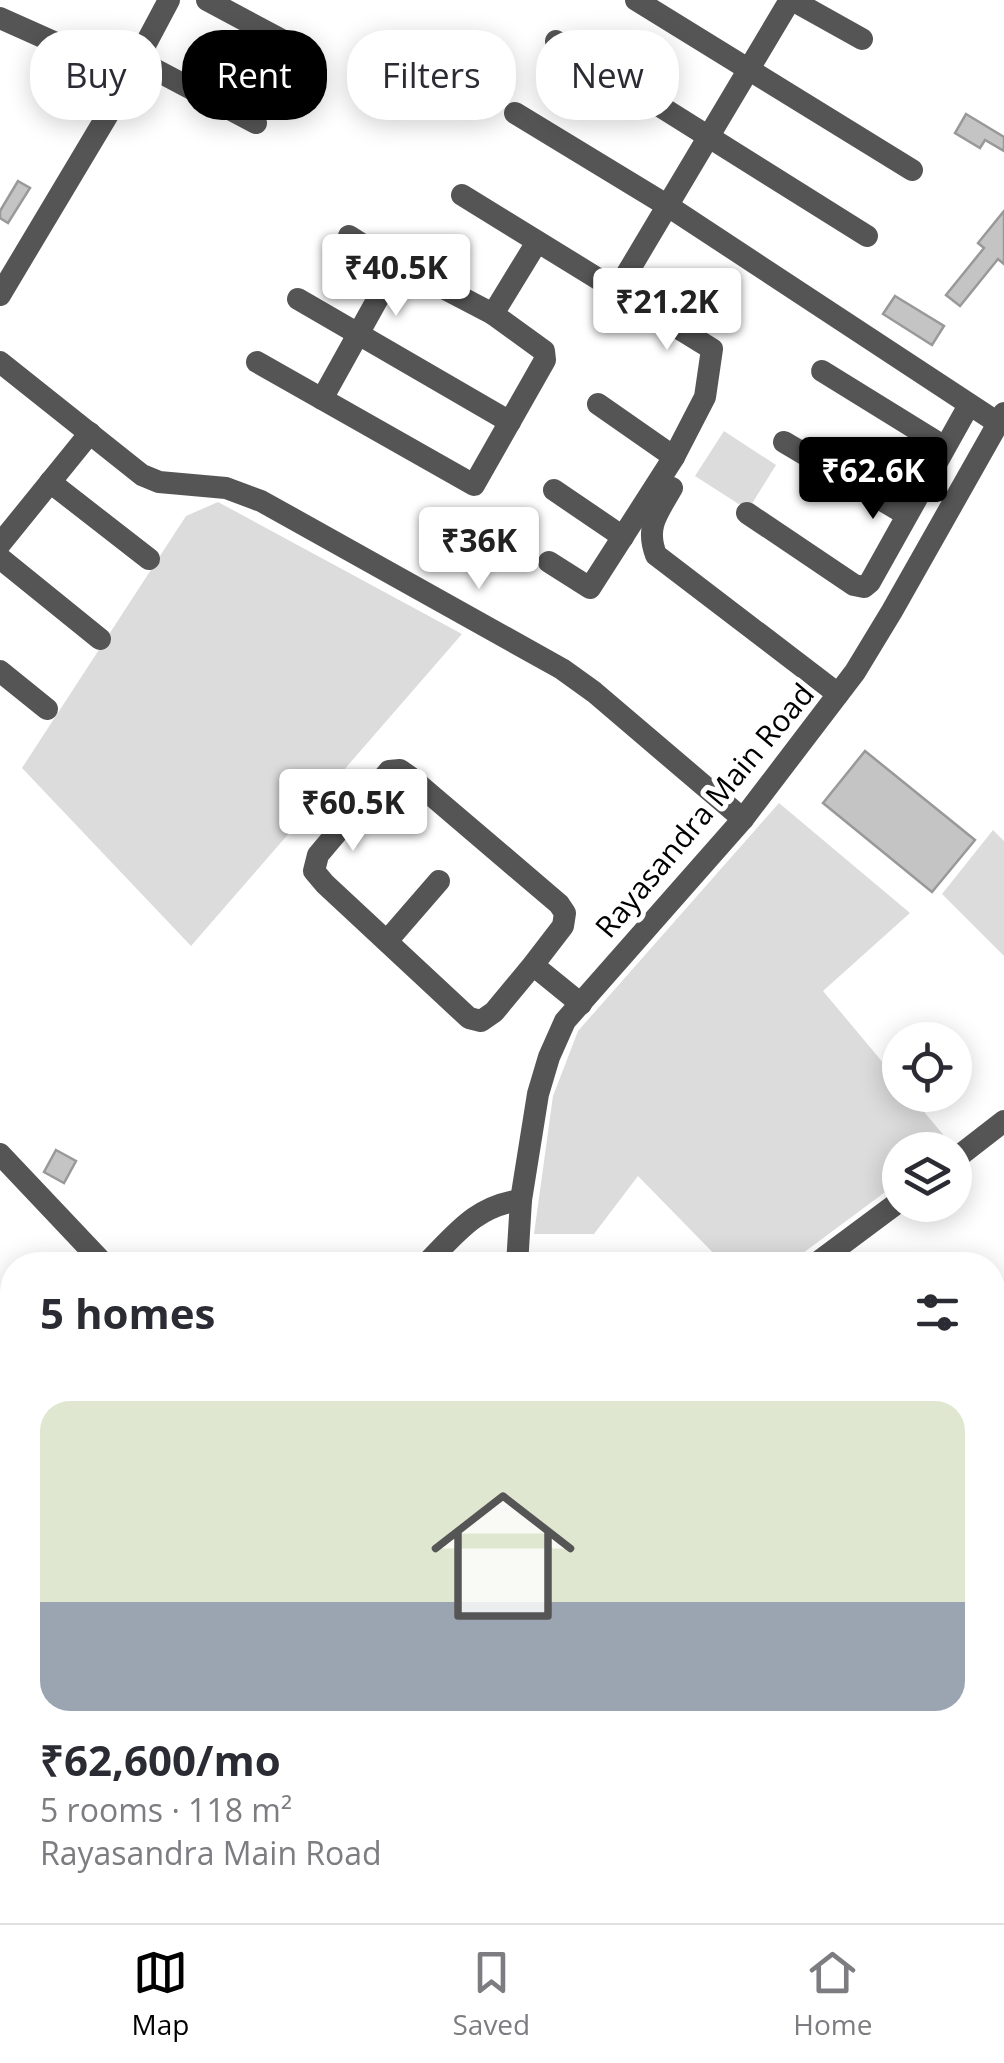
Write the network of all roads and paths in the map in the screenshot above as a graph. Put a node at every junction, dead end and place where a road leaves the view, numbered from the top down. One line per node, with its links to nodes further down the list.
1 (169, 0): 6 (street)
2 (207, 0): 7 (street)
3 (636, 0): 10 (street)
4 (791, 0): 9 (street); 10 (street)
5 (0, 18): 8 (street)
6 (153, 30)
7 (263, 30)
8 (30, 31)
9 (862, 40)
10 (750, 69): 16 (street); 17 (street)
11 (162, 73): 15 (street)
12 (516, 113): 19 (street)
13 (679, 118): 16 (street)
14 (105, 120): 25 (street)
15 (256, 123)
16 (710, 137): 19 (street); 21 (street)
17 (912, 170)
18 (462, 194): 22 (street)
19 (668, 206): 24 (street); 34 (street)
20 (349, 236): 23 (street)
21 (867, 236)
22 (537, 242): 24 (street); 27 (street)
23 (396, 266): 27 (street); 28 (street)
24 (616, 292): 40 (street)
25 (0, 296)
26 (298, 298): 28 (street)
27 (493, 314): 35 (street)
28 (358, 334): 32 (street); 35 (street)
29 (0, 362): 37 (street)
30 (256, 362): 32 (street)
31 (822, 371): 39 (street)
32 (322, 399): 35 (street)
33 (598, 404): 40 (street)
34 (969, 405): 36 (street); 39 (street)
35 (510, 422)
36 (999, 432): 53 (street, Rayasandra Main Road)
37 (90, 433): 41 (street); 55 (street)
38 (784, 442): 45 (street)
39 (946, 447): 45 (street)
40 (674, 457): 46 (street)
41 (50, 482): 47 (street); 49 (street)
42 (672, 488): 53 (street)
43 (554, 490): 46 (street)
44 (748, 513): 45 (street)
45 (907, 515)
46 (622, 537): 50 (street)
47 (0, 544)
48 (0, 558): 51 (street)
49 (149, 559)
50 (550, 562)
51 (100, 638)
52 (0, 671): 54 (street)
53 (838, 694): 55 (street, Rayasandra Main Road)
54 (48, 709)
55 (743, 818): 59 (street, Rayasandra Main Road)
56 (439, 881): 57 (street)
57 (387, 941): 58 (street); 58 (street)
58 (533, 965): 59 (street)
59 (581, 1004): 63 (street, Rayasandra Main Road)
60 (1004, 1121): 61 (street)
61 (972, 1145)
62 (0, 1154): 65 (street)
63 (521, 1200): 66 (street); 67 (street, Rayasandra Main Road)
64 (882, 1214): 68 (street)
65 (93, 1252)
66 (438, 1252)
67 (519, 1252)
68 (831, 1252)

